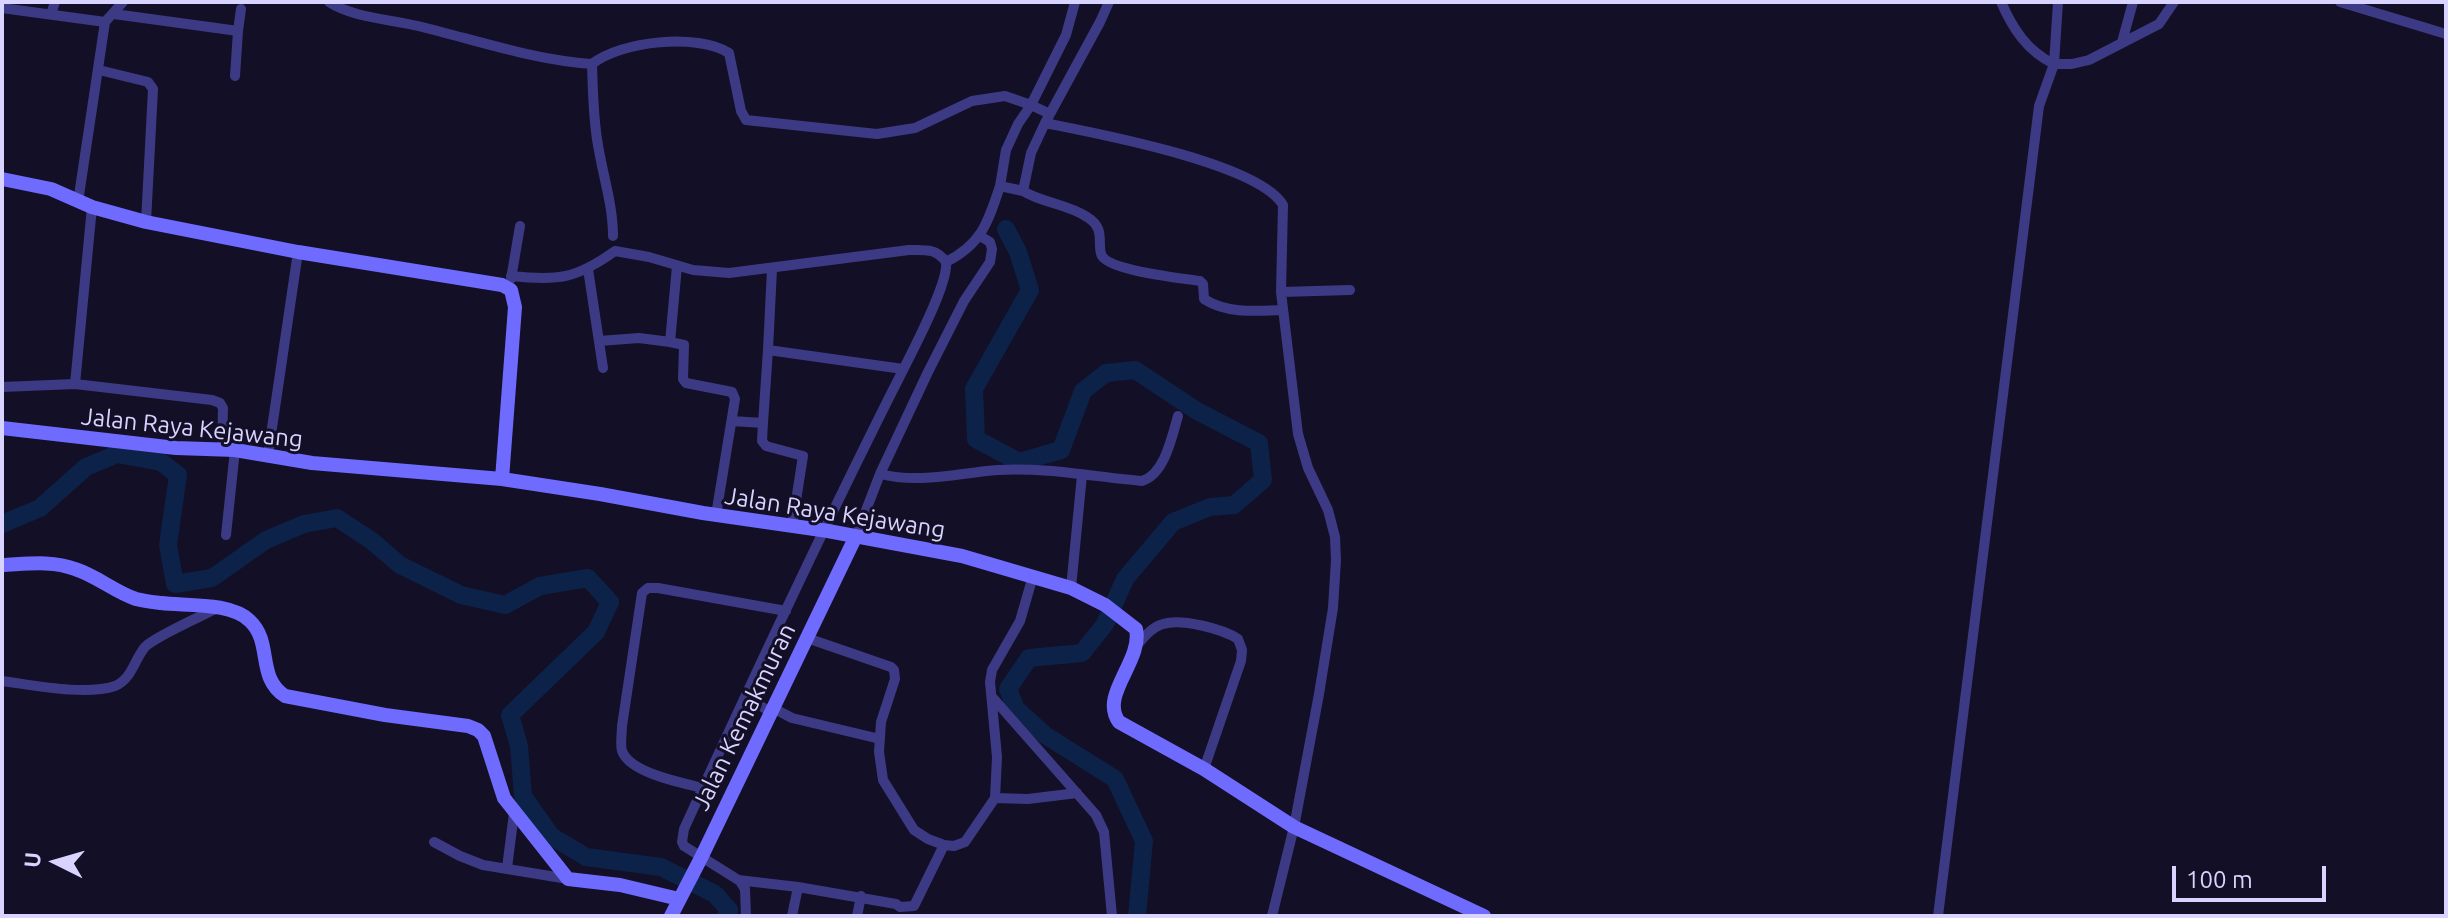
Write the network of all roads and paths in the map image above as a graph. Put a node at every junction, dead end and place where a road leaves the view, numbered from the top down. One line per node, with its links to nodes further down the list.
1 (55, 2): 13 (street)
2 (123, 2): 14 (street)
3 (329, 2): 19 (street)
4 (1075, 2): 23 (street)
5 (1109, 2): 23 (street)
6 (2001, 2): 20 (street)
7 (2058, 2): 20 (street)
8 (2133, 2): 18 (street)
9 (2174, 2): 18 (street)
10 (2340, 2): 17 (street)
11 (2, 8): 13 (street)
12 (241, 9): 16 (street)
13 (51, 14): 15 (street)
14 (114, 14): 15 (street); 16 (street)
15 (105, 22): 21 (street)
16 (238, 31): 22 (street)
17 (2446, 34)
18 (2122, 42): 20 (street)
19 (592, 64): 23 (street); 31 (street)
20 (2054, 64): 96 (street)
21 (99, 70): 27 (street); 28 (street)
22 (235, 76)
23 (1041, 112): 25 (street); 26 (street); 39 (street)
24 (2, 179): 27 (street)
25 (1000, 186): 26 (street); 30 (street)
26 (1023, 191): 40 (street)
27 (85, 205): 28 (street); 46 (street)
28 (146, 222): 32 (street)
29 (520, 226): 37 (street)
30 (980, 235): 33 (street); 54 (street)
31 (613, 236)
32 (298, 252): 37 (street); 53 (street)
33 (946, 262): 36 (street); 45 (street)
34 (677, 266): 35 (street); 36 (street); 42 (street)
35 (588, 269): 37 (street); 41 (street)
36 (772, 269): 43 (street)
37 (511, 283): 56 (street)
38 (1350, 290): 39 (street)
39 (1285, 291): 40 (street)
40 (1283, 310): 79 (street)
41 (599, 341): 42 (street); 44 (street)
42 (670, 342): 49 (street)
43 (768, 350): 45 (street); 50 (street)
44 (603, 368)
45 (903, 369): 59 (street)
46 (75, 384): 47 (street); 52 (street)
47 (2, 387)
48 (1178, 416): 55 (street)
49 (732, 421): 50 (street); 57 (street)
50 (763, 423): 58 (street)
51 (2, 428): 52 (street, Jalan Raya Kejawang)
52 (228, 450): 53 (street, Jalan Raya Kejawang); 60 (street)
53 (268, 455): 56 (street, Jalan Raya Kejawang)
54 (880, 474): 55 (street); 61 (street)
55 (1082, 475): 64 (street)
56 (502, 479): 57 (street, Jalan Raya Kejawang)
57 (716, 515): 58 (street, Jalan Raya Kejawang)
58 (792, 526): 59 (street, Jalan Raya Kejawang)
59 (825, 531): 61 (street, Jalan Raya Kejawang); 66 (street)
60 (226, 535)
61 (854, 536): 63 (street, Jalan Raya Kejawang); 67 (street, Jalan Kemakmuran)
62 (2, 565): 65 (street)
63 (1033, 576): 64 (street, Jalan Raya Kejawang); 70 (street)
64 (1071, 588): 68 (street, Jalan Raya Kejawang)
65 (217, 608): 69 (street); 78 (street)
66 (786, 611): 71 (street); 75 (street)
67 (807, 638): 72 (street, Jalan Kemakmuran); 73 (street)
68 (1138, 644): 74 (street); 74 (street)
69 (2, 681)
70 (993, 698): 76 (street); 77 (street)
71 (747, 699): 72 (street); 75 (street)
72 (771, 710): 73 (street); 82 (street, Jalan Kemakmuran)
73 (880, 739): 81 (street)
74 (1204, 769): 79 (street)
75 (703, 788): 82 (street)
76 (1077, 793): 77 (street); 93 (street)
77 (995, 798): 81 (street)
78 (514, 813): 83 (street); 84 (street)
79 (1294, 827): 94 (street); 95 (street)
80 (434, 842): 83 (street)
81 (944, 845): 88 (street)
82 (701, 858): 85 (street); 87 (street, Jalan Kemakmuran)
83 (507, 868): 84 (street)
84 (568, 879): 87 (street)
85 (738, 880): 86 (street); 90 (street)
86 (798, 887): 88 (street); 91 (street)
87 (682, 893): 89 (street, Jalan Kemakmuran)
88 (861, 896): 92 (street)
89 (671, 916)
90 (746, 916)
91 (792, 916)
92 (857, 916)
93 (1112, 916)
94 (1272, 916)
95 (1484, 916)
96 (1938, 916)

